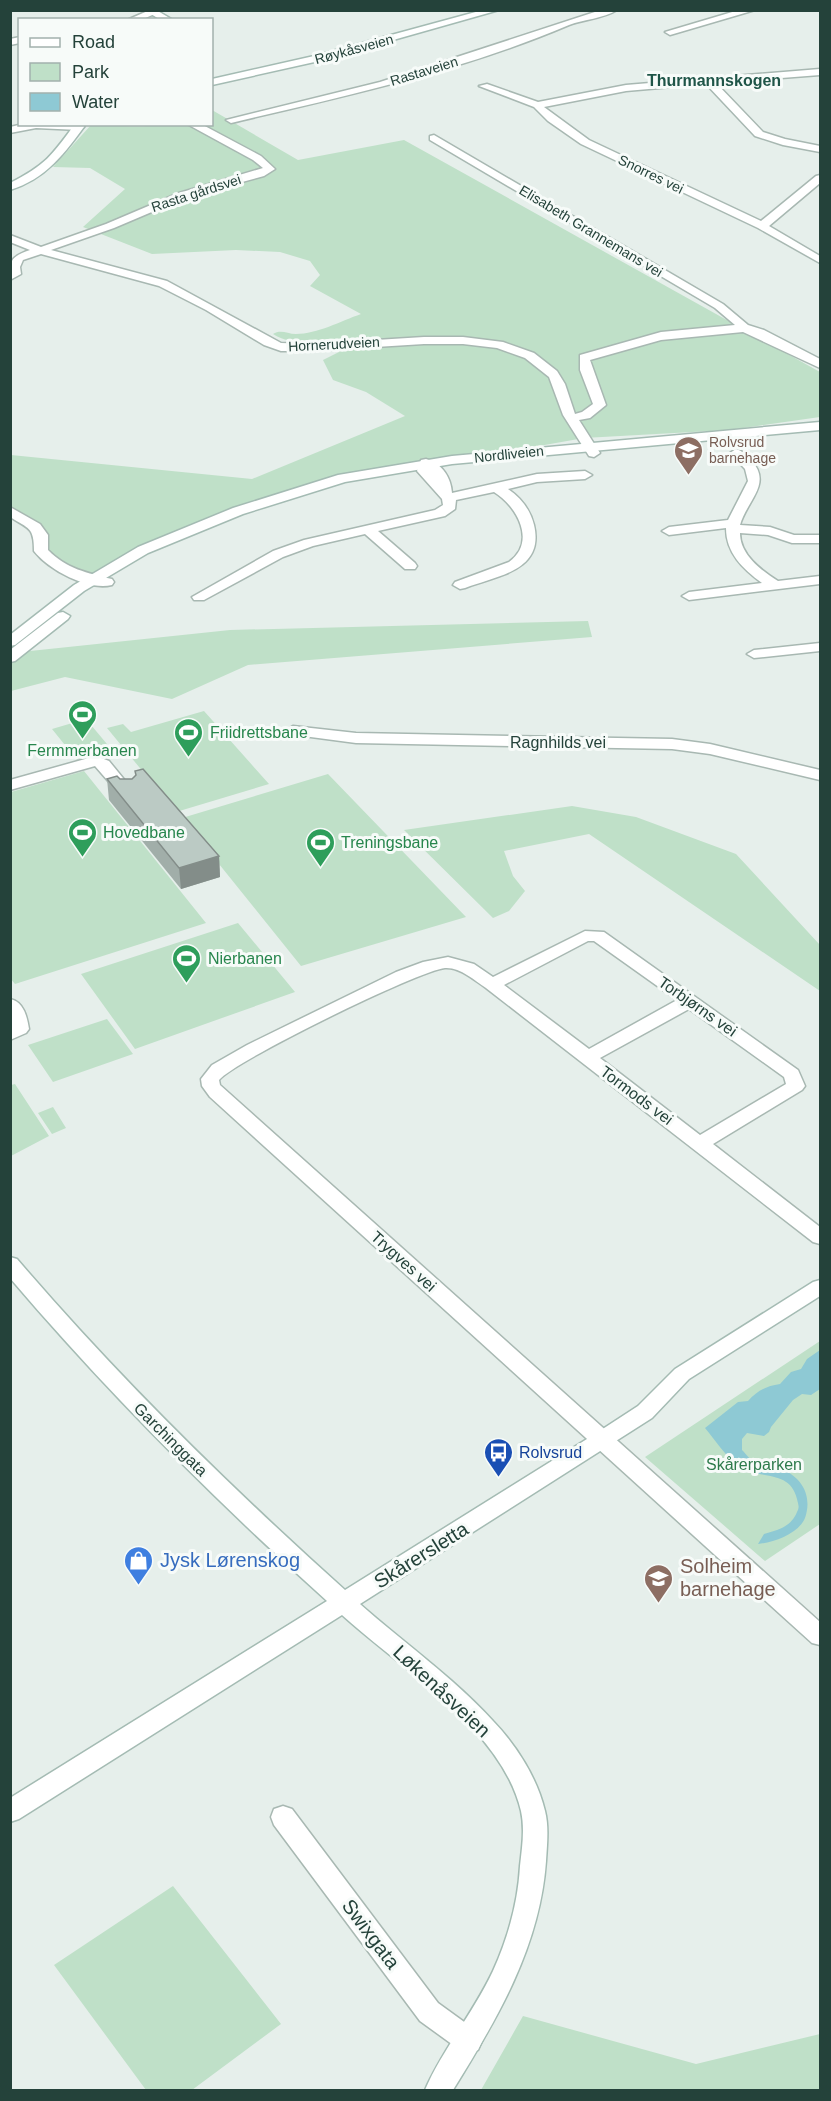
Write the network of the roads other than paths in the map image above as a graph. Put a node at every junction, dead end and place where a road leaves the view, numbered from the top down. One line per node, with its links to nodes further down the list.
1 (495, 10): 9 (street, Røykåsveien)
2 (613, 10): 13 (street, Rastaveien)
3 (751, 10): 7 (street)
4 (151, 11): 5 (street); 6 (street)
5 (135, 18)
6 (166, 18)
7 (670, 32)
8 (820, 72): 10 (street)
9 (213, 82)
10 (709, 82): 12 (street); 19 (street)
11 (484, 86): 12 (street, Snorres vei)
12 (537, 105): 22 (street, Snorres vei)
13 (231, 120)
14 (37, 126): 17 (street)
15 (80, 126): 21 (street)
16 (196, 126): 26 (street, Rasta gårdsvei)
17 (10, 130)
18 (434, 138): 29 (street, Elisabeth Grannemans vei)
19 (820, 149)
20 (820, 178): 22 (street)
21 (10, 187)
22 (762, 226): 25 (street, Snorres vei)
23 (10, 238): 26 (street, Hornerudveien)
24 (820, 246): 25 (street)
25 (804, 250): 27 (street, Snorres vei)
26 (38, 251): 28 (street); 31 (street, Hornerudveien)
27 (820, 260)
28 (10, 277)
29 (744, 328): 30 (street, Elisabeth Grannemans vei); 31 (street, Elisabeth Grannemans vei)
30 (820, 364)
31 (571, 418): 33 (street, Hornerudveien)
32 (820, 426): 33 (street, Nordliveien)
33 (592, 450): 35 (street, Nordliveien)
34 (736, 453): 40 (street)
35 (429, 468): 38 (street); 45 (street, Nordliveien)
36 (585, 475): 37 (street)
37 (494, 486): 38 (street); 47 (street)
38 (447, 495): 41 (street)
39 (10, 511): 45 (street)
40 (734, 526): 42 (street); 43 (street); 48 (street)
41 (370, 531): 44 (street); 50 (street)
42 (669, 531)
43 (820, 539)
44 (410, 566)
45 (98, 579): 51 (street, Nordliveien); 54 (street, Nordliveien)
46 (820, 580): 48 (street)
47 (460, 585)
48 (775, 585): 49 (street)
49 (689, 596)
50 (199, 597)
51 (10, 642)
52 (820, 646): 53 (street)
53 (754, 654)
54 (10, 658)
55 (293, 731): 56 (street, Ragnhilds vei)
56 (820, 775)
57 (10, 785): 58 (street)
58 (128, 794)
59 (492, 984): 60 (street, Torbjørns vei); 63 (street, Tormods vei); 64 (street, Tormods vei)
60 (691, 1000): 63 (street); 65 (street, Torbjørns vei)
61 (10, 1004): 62 (street)
62 (10, 1034)
63 (587, 1058): 65 (street, Tormods vei)
64 (210, 1079): 69 (street, Trygves vei)
65 (701, 1143): 66 (street, Tormods vei)
66 (820, 1237)
67 (14, 1273): 70 (street, Garchinggata)
68 (820, 1287): 69 (street, Skårersletta)
69 (603, 1440): 70 (street, Skårersletta); 71 (street, Trygves vei)
70 (344, 1603): 72 (street, Skårersletta); 74 (street, Løkenåsveien)
71 (820, 1636)
72 (10, 1811)
73 (283, 1817): 74 (street, Swixgata)
74 (469, 2041): 75 (street, Løkenåsveien)
75 (438, 2091)

